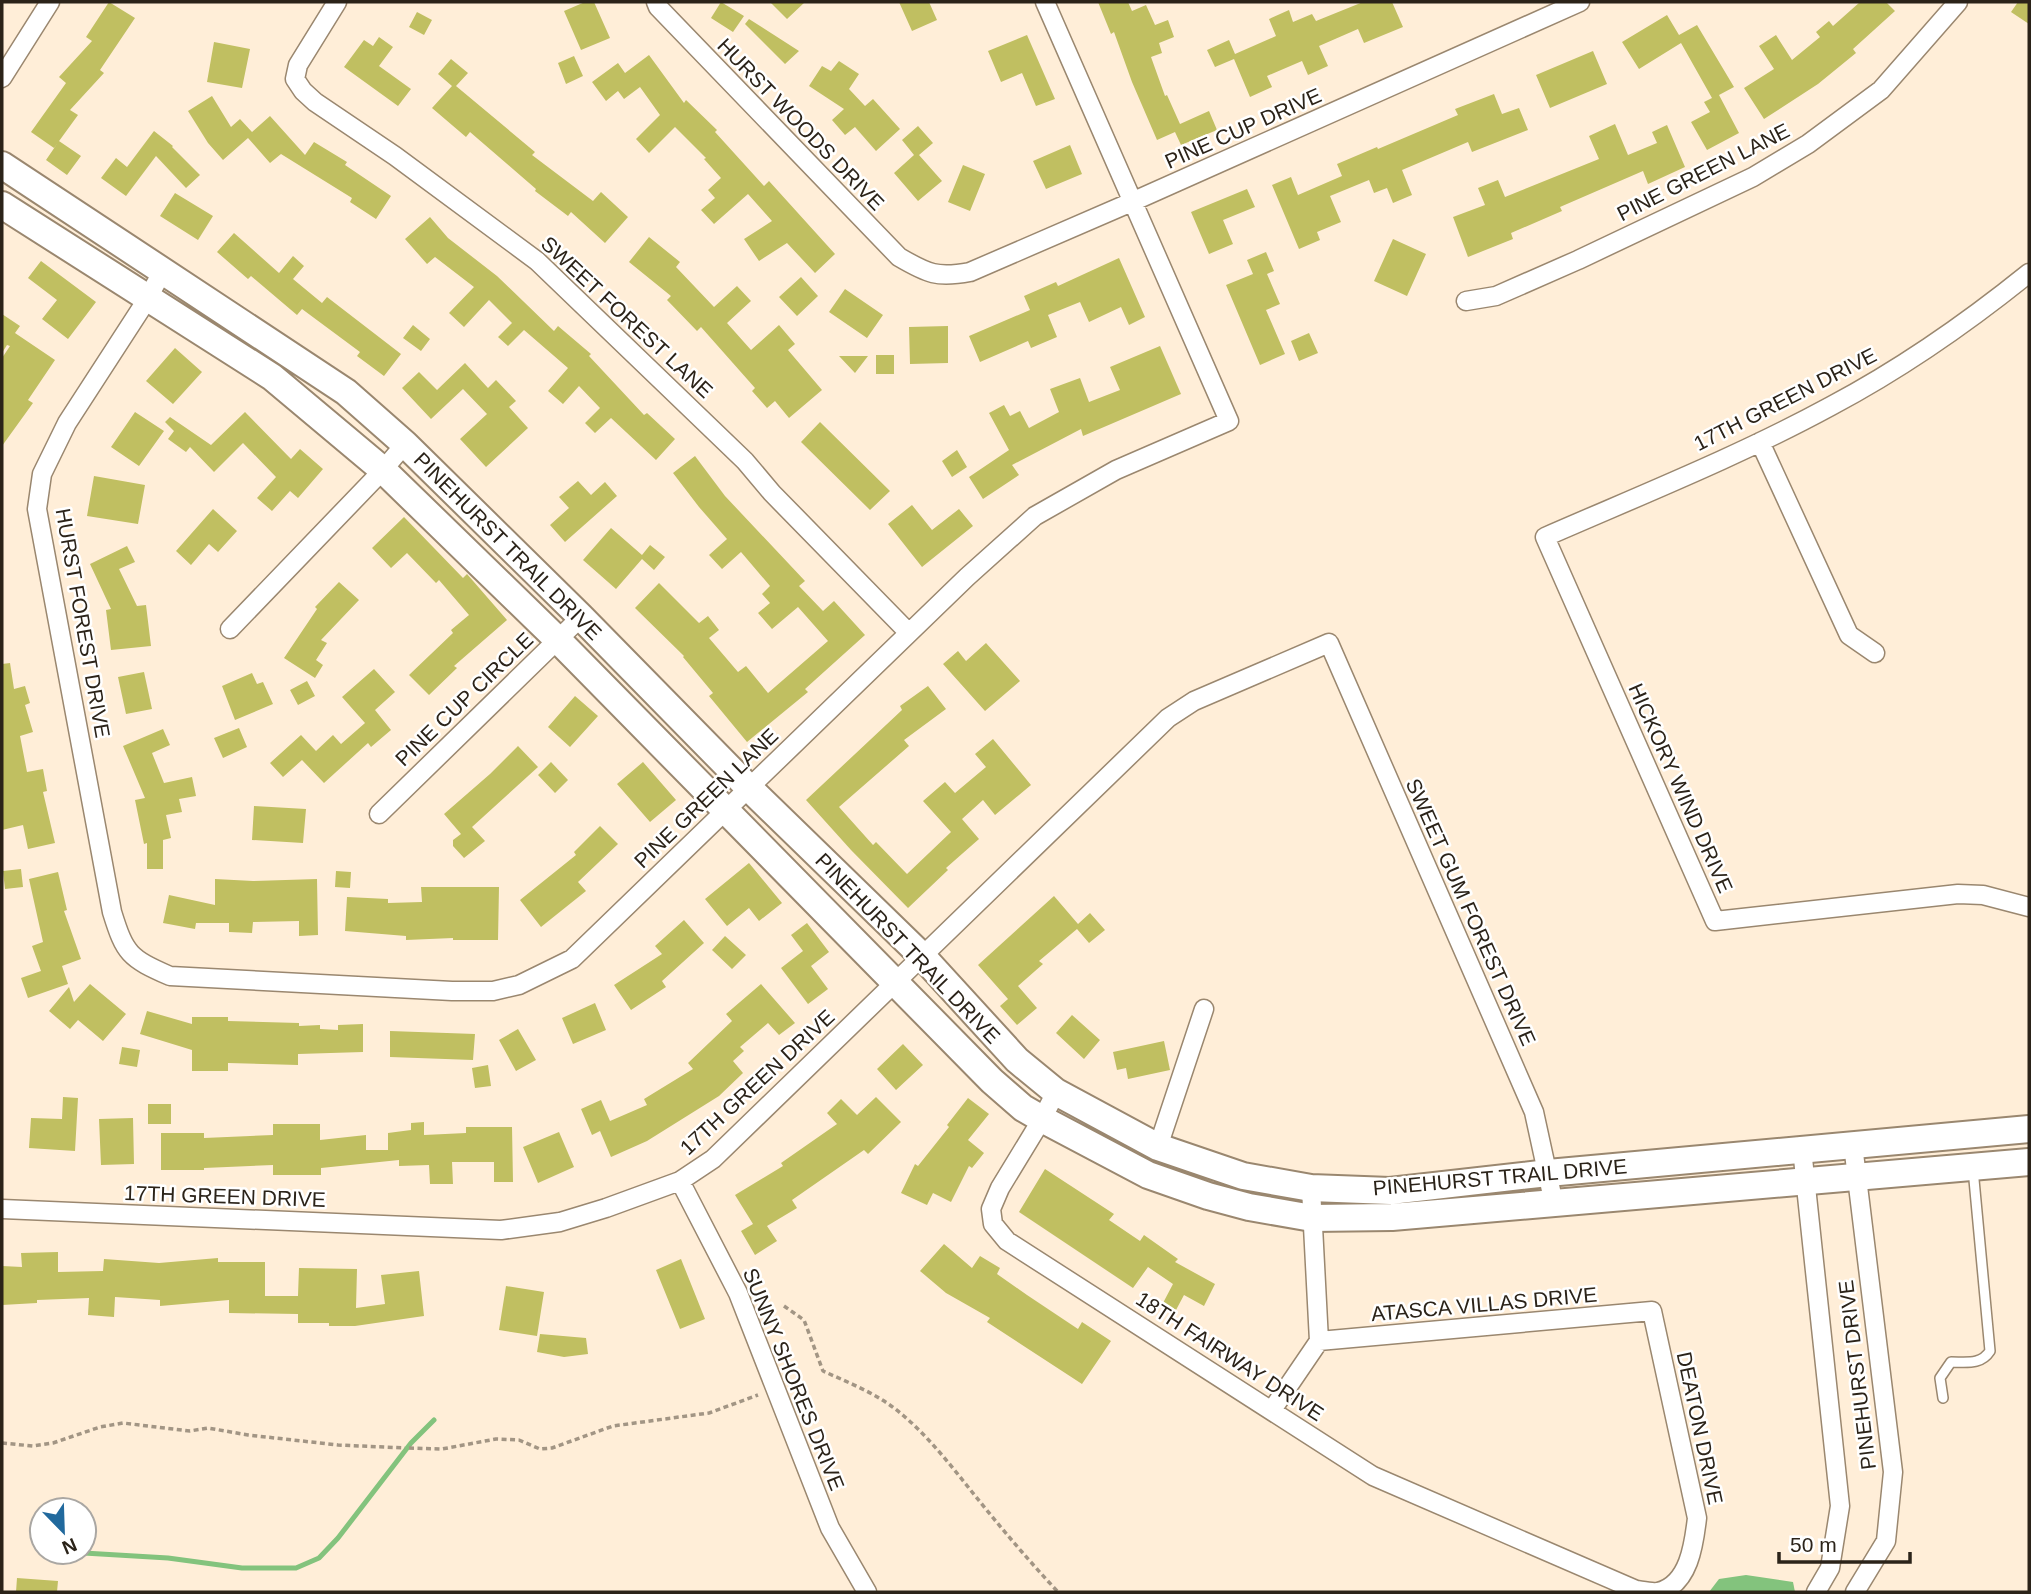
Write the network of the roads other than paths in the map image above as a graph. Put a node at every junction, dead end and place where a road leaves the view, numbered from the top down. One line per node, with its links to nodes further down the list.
1 (50, 2): 7 (street)
2 (337, 2): 22 (street, SWEET FOREST LANE)
3 (656, 2): 12 (street, HURST WOODS DRIVE)
4 (1045, 2): 9 (street)
5 (1580, 2): 9 (street, PINE CUP DRIVE)
6 (1958, 2): 15 (street, PINE GREEN LANE)
7 (2, 78)
8 (2, 165): 11 (street, PINEHURST TRAIL DRIVE)
9 (1134, 201): 12 (street, PINE CUP DRIVE); 22 (street, PINE GREEN LANE)
10 (2, 205): 14 (street, PINEHURST TRAIL DRIVE)
11 (163, 270): 14 (street, HURST FOREST DRIVE); 17 (street, PINEHURST TRAIL DRIVE)
12 (921, 270)
13 (2029, 273): 16 (street, 17TH GREEN DRIVE)
14 (148, 298): 18 (street, PINEHURST TRAIL DRIVE); 31 (street, HURST FOREST DRIVE)
15 (1466, 301)
16 (1760, 442): 19 (street, 17TH GREEN DRIVE); 25 (street)
17 (405, 444): 18 (street); 20 (street, PINEHURST TRAIL DRIVE)
18 (383, 470): 21 (street); 23 (street, PINEHURST TRAIL DRIVE)
19 (1545, 537): 29 (street, HICKORY WIND DRIVE)
20 (581, 617): 23 (street, PINE CUP CIRCLE); 26 (street, PINEHURST TRAIL DRIVE)
21 (230, 629)
22 (909, 633): 26 (street, PINE GREEN LANE)
23 (558, 640): 27 (street, PINEHURST TRAIL DRIVE); 28 (street, PINE CUP CIRCLE)
24 (1329, 642): 30 (street, 17TH GREEN DRIVE); 42 (street, SWEET GUM FOREST DRIVE)
25 (1875, 653)
26 (749, 789): 27 (street, PINE GREEN LANE); 30 (street, PINEHURST TRAIL DRIVE)
27 (726, 811): 31 (street, PINE GREEN LANE); 32 (street, PINEHURST TRAIL DRIVE)
28 (379, 814)
29 (2029, 907)
30 (922, 956): 32 (street, 17TH GREEN DRIVE); 34 (street, PINEHURST TRAIL DRIVE)
31 (141, 964)
32 (895, 984): 35 (street, PINEHURST TRAIL DRIVE); 44 (street, 17TH GREEN DRIVE)
33 (1204, 1009): 38 (street)
34 (1056, 1092): 35 (street, 18TH FAIRWAY DRIVE); 38 (street, PINEHURST TRAIL DRIVE)
35 (1042, 1119): 49 (street, PINEHURST TRAIL DRIVE); 53 (street, 18TH FAIRWAY DRIVE)
36 (2029, 1129): 37 (street, PINEHURST TRAIL DRIVE)
37 (1853, 1145): 39 (street, PINEHURST TRAIL DRIVE); 43 (street, PINEHURST DRIVE)
38 (1158, 1147): 46 (street, PINEHURST TRAIL DRIVE)
39 (1802, 1149): 42 (street, PINEHURST TRAIL DRIVE); 45 (street, PINEHURST DRIVE)
40 (2029, 1162): 41 (street, PINEHURST TRAIL DRIVE)
41 (1973, 1167): 43 (street, PINEHURST TRAIL DRIVE); 52 (lane)
42 (1548, 1173): 46 (street, PINEHURST TRAIL DRIVE); 47 (street, SWEET GUM FOREST DRIVE)
43 (1857, 1177): 45 (street, PINEHURST TRAIL DRIVE); 57 (street, PINEHURST DRIVE)
44 (680, 1181): 48 (street, 17TH GREEN DRIVE); 55 (street, SUNNY SHORES DRIVE)
45 (1804, 1181): 47 (street, PINEHURST TRAIL DRIVE); 56 (street, PINEHURST DRIVE)
46 (1311, 1188): 49 (street)
47 (1554, 1204): 49 (street, PINEHURST TRAIL DRIVE)
48 (2, 1209)
49 (1312, 1218): 51 (street)
50 (1652, 1311): 51 (street, ATASCA VILLAS DRIVE); 54 (street, DEATON DRIVE)
51 (1319, 1341): 53 (street)
52 (1942, 1398)
53 (1272, 1410): 54 (street, 18TH FAIRWAY DRIVE)
54 (1590, 1569)
55 (867, 1592)
56 (1816, 1592)
57 (1855, 1592)

